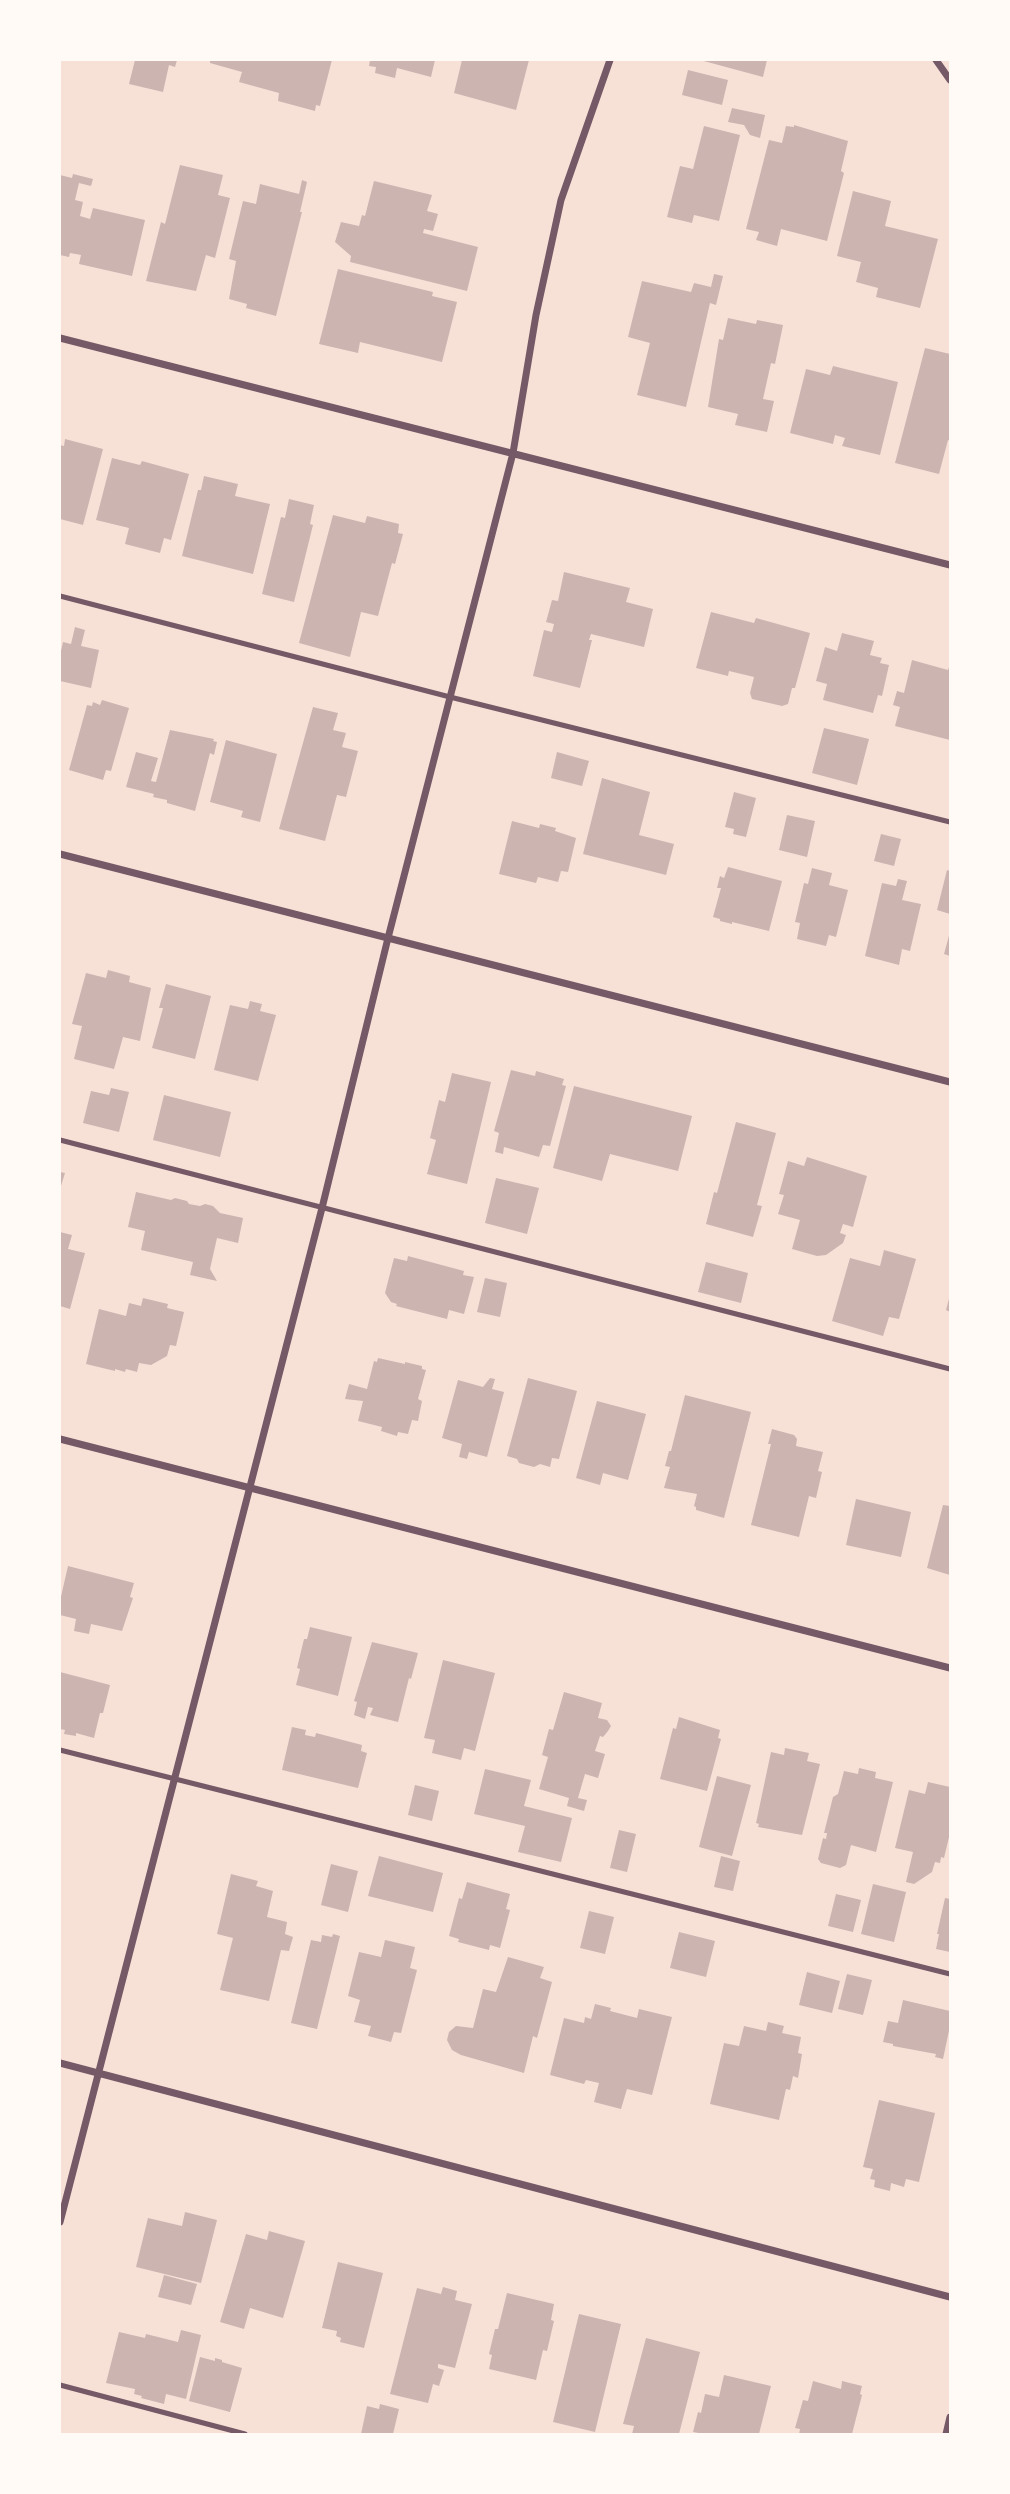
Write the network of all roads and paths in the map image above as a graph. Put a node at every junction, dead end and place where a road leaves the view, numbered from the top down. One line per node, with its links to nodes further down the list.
1 (610, 60): 5 (street)
2 (936, 60): 3 (street)
3 (950, 80)
4 (60, 338): 5 (street)
5 (513, 453): 6 (street); 8 (street)
6 (950, 565)
7 (60, 596): 8 (lane)
8 (450, 697): 9 (lane); 11 (street)
9 (950, 821)
10 (60, 854): 11 (street)
11 (388, 938): 12 (street); 14 (street)
12 (950, 1082)
13 (60, 1140): 14 (lane)
14 (322, 1208): 15 (lane); 17 (street)
15 (950, 1369)
16 (60, 1438): 17 (street)
17 (250, 1486): 18 (street); 20 (street)
18 (950, 1668)
19 (60, 1750): 20 (lane)
20 (173, 1778): 21 (lane); 23 (street)
21 (950, 1974)
22 (60, 2063): 23 (street)
23 (99, 2074): 24 (street); 25 (street)
24 (60, 2222)
25 (950, 2297)
26 (60, 2385): 28 (lane)
27 (950, 2417): 29 (street)
28 (246, 2434)
29 (946, 2434)

